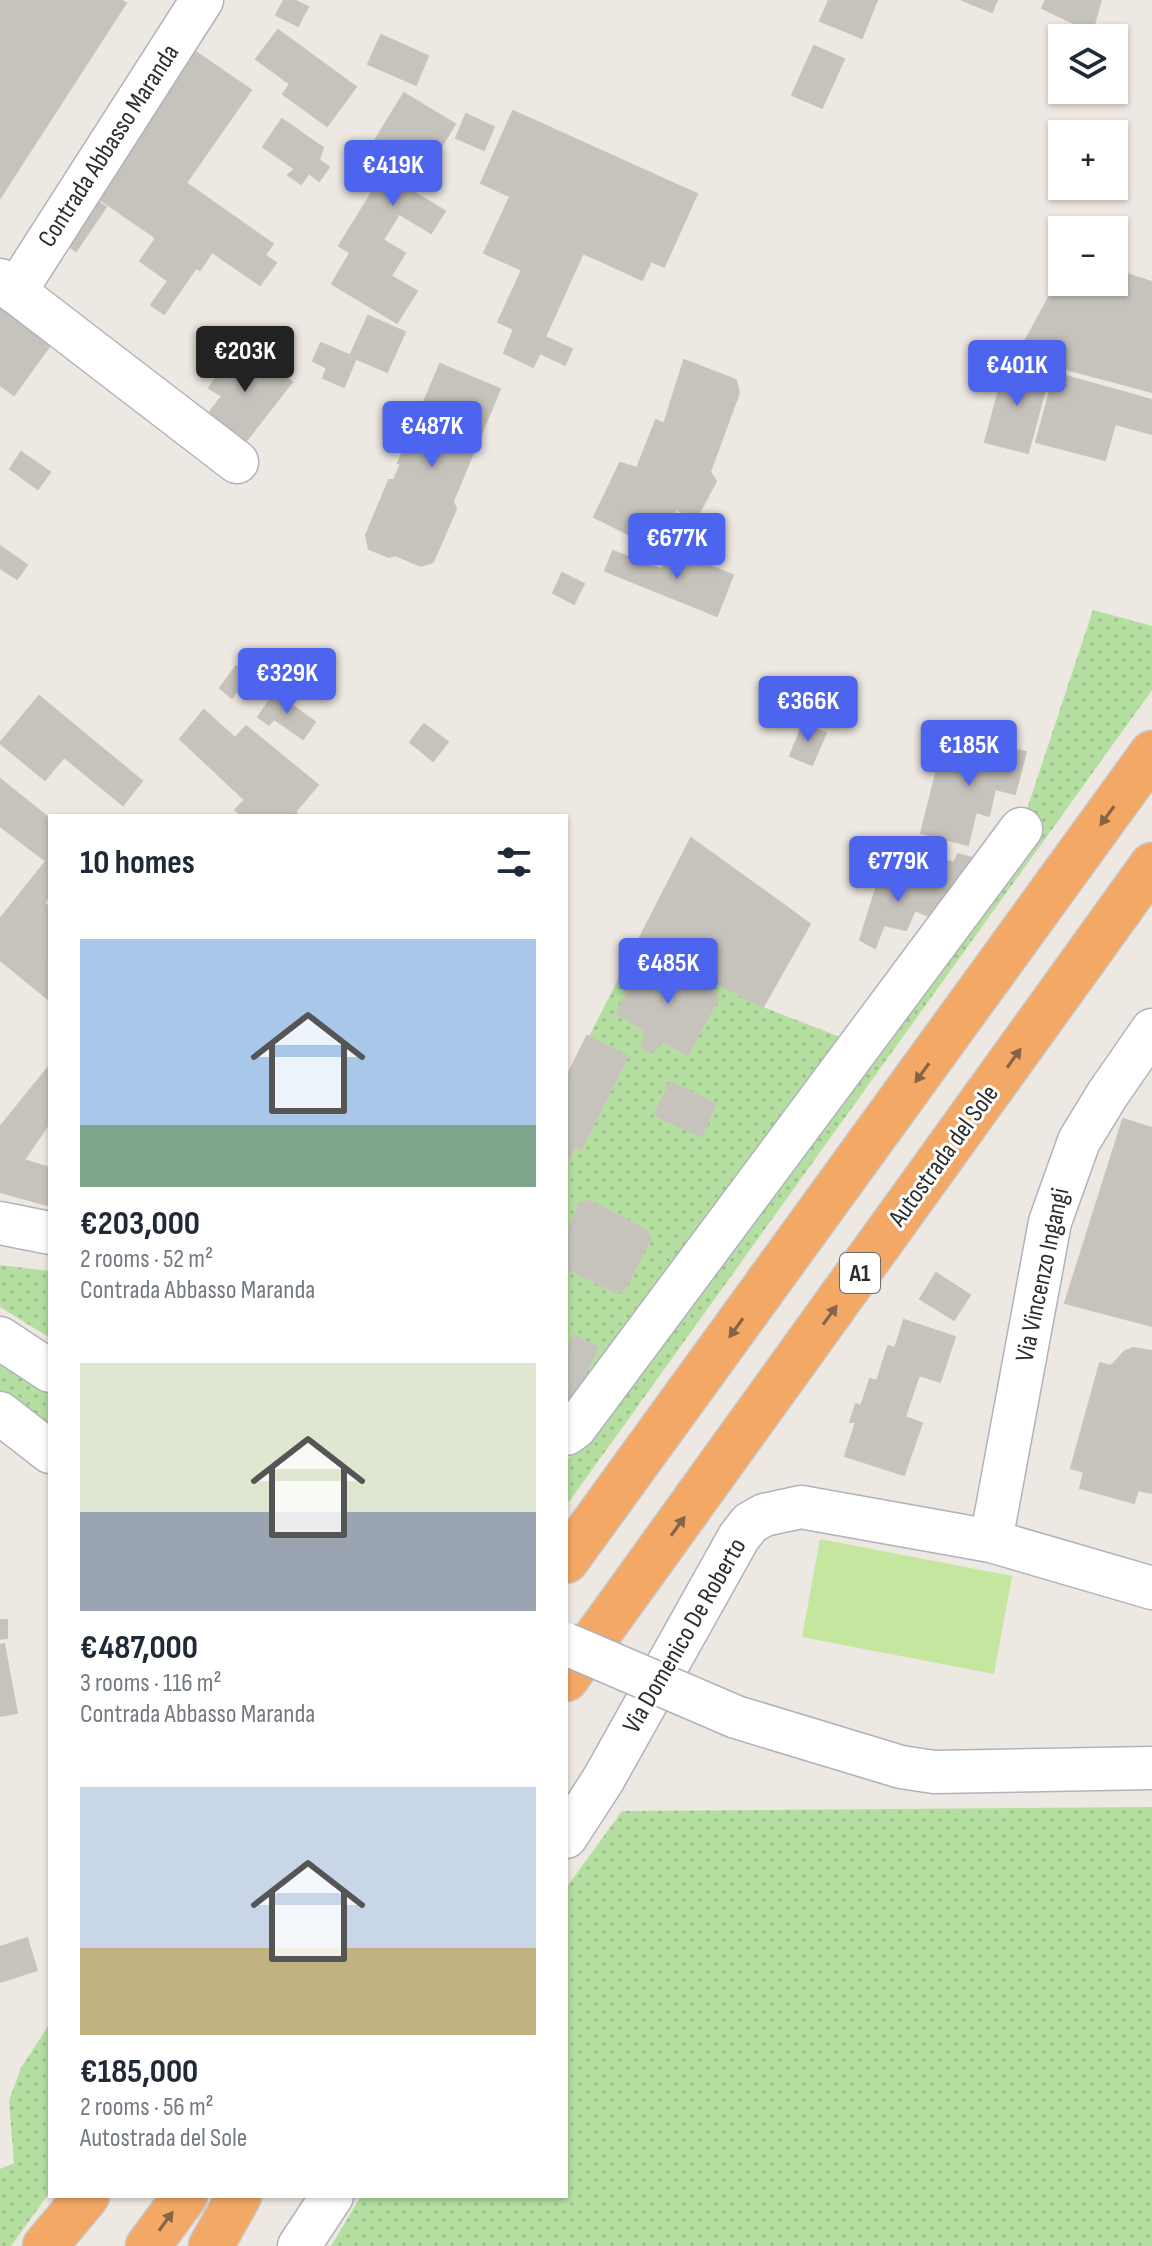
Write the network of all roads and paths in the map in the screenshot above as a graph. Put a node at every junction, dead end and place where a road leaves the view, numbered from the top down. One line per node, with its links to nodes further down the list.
1 (202, 0): 2 (street, Contrada Abbasso Maranda)
2 (8, 286): 3 (street, Contrada Abbasso Maranda)
3 (237, 462)
4 (1152, 753): 16 (highway, one-way to 16)
5 (1021, 829): 13 (street)
6 (1152, 865): 17 (highway, Autostrada del Sole / A1, one-way to 6)
7 (1152, 1030): 15 (street, Via Vincenzo Ingangi)
8 (0, 1223): 9 (street)
9 (48, 1233)
10 (0, 1338): 11 (street)
11 (48, 1370)
12 (0, 1413): 14 (street)
13 (568, 1433)
14 (48, 1450)
15 (991, 1541): 18 (street, Via Domenico De Roberto); 23 (street, Via Domenico De Roberto)
16 (568, 1558)
17 (639, 1581): 20 (highway, Autostrada del Sole / A1); 21 (highway)
18 (1152, 1588)
19 (568, 1645): 22 (street, bridge)
20 (568, 1676)
21 (568, 1690)
22 (1152, 1768)
23 (568, 1834)
24 (85, 2198): 29 (highway)
25 (104, 2198): 30 (highway)
26 (184, 2198): 31 (highway, one-way to 26)
27 (238, 2198): 32 (highway)
28 (331, 2198): 33 (street)
29 (45, 2246)
30 (70, 2246)
31 (148, 2246)
32 (211, 2246)
33 (299, 2246)

